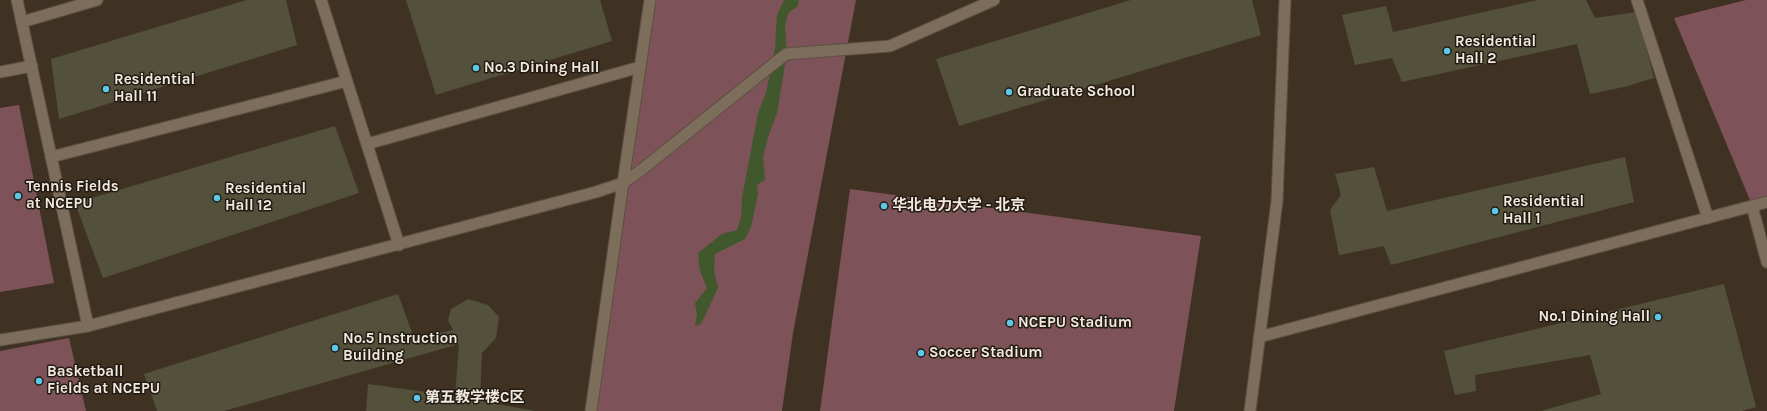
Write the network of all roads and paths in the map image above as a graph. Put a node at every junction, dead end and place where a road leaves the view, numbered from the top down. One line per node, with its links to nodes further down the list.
1 (17, 0): 8 (street)
2 (98, 0): 8 (street)
3 (321, 0): 12 (street)
4 (650, 0): 10 (street)
5 (994, 0): 15 (street)
6 (1285, 0): 22 (street)
7 (1637, 0): 18 (street)
8 (22, 22): 9 (street)
9 (32, 66): 11 (street); 14 (street)
10 (640, 67): 13 (street); 15 (street)
11 (0, 72)
12 (347, 81): 13 (street); 14 (street)
13 (367, 144): 19 (street)
14 (51, 157): 21 (street)
15 (623, 183): 19 (street); 24 (street)
16 (1767, 202): 17 (street)
17 (1752, 206): 18 (street); 20 (street)
18 (1708, 218): 22 (street)
19 (398, 245): 21 (street)
20 (1767, 262)
21 (88, 326): 23 (street)
22 (1260, 338): 25 (street)
23 (0, 340)
24 (592, 411)
25 (1250, 411)

